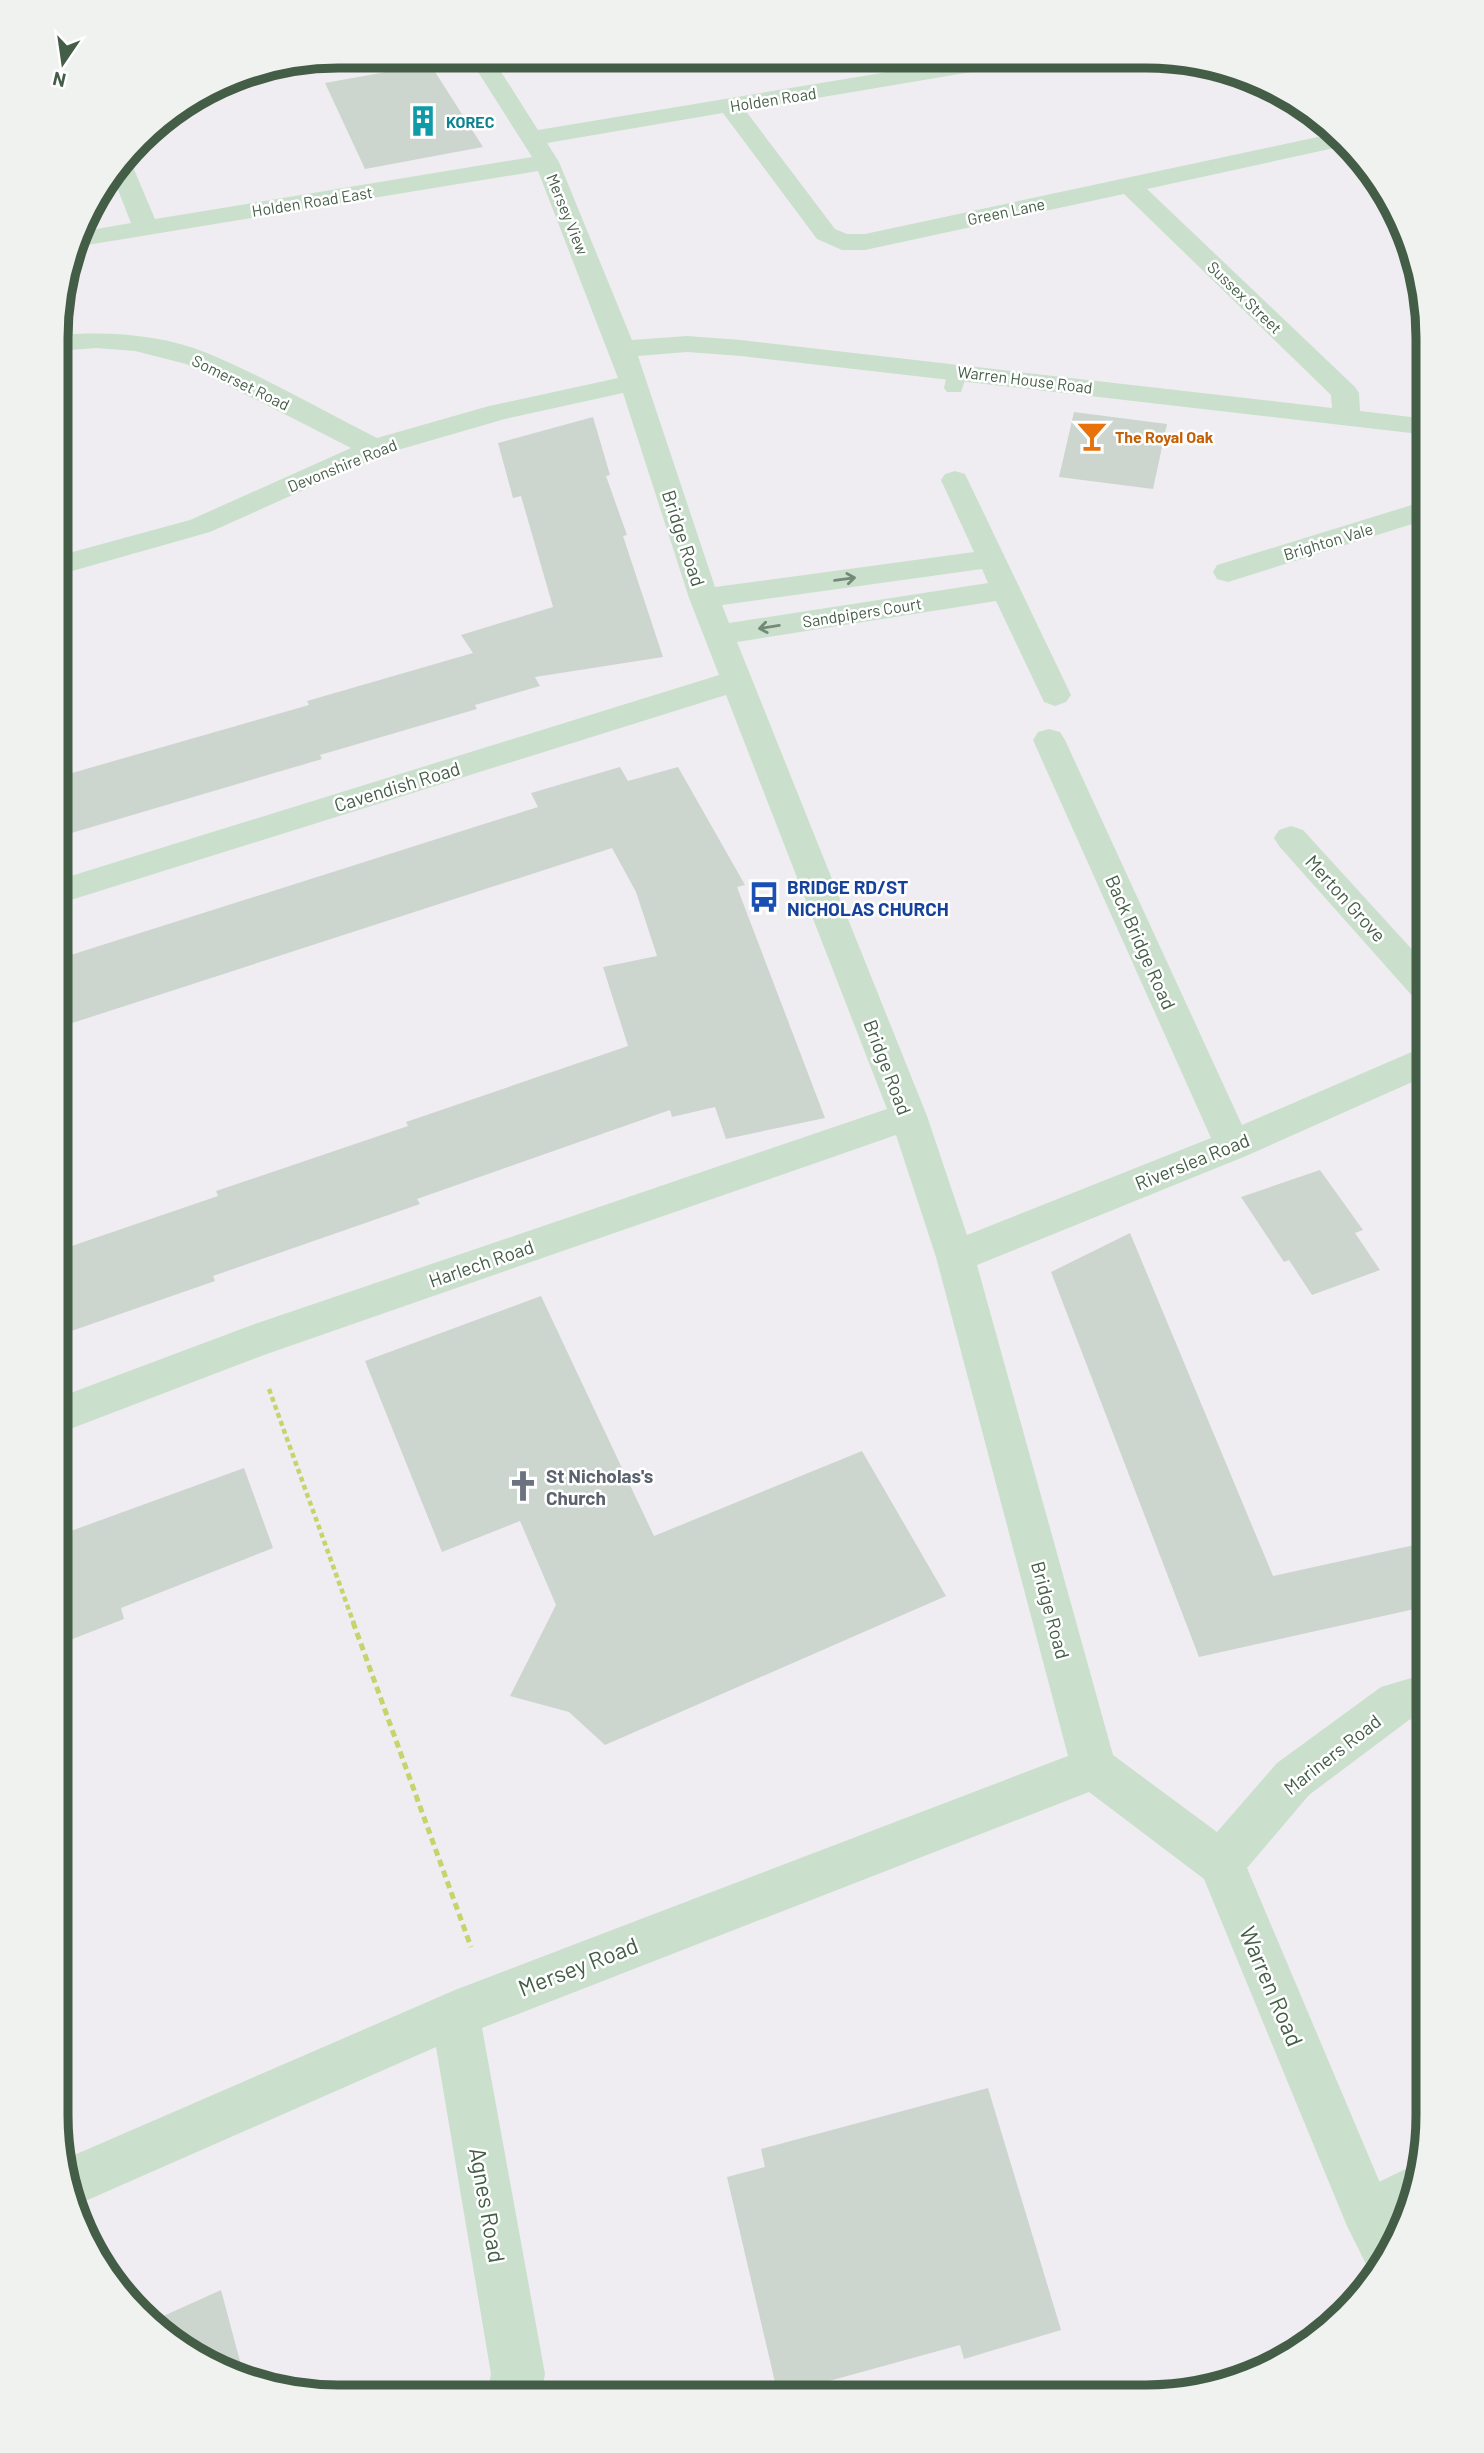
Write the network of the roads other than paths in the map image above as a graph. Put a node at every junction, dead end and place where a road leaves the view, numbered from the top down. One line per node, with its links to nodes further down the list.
1 (487, 68): 4 (street, Mersey View)
2 (936, 68): 3 (street, Holden Road)
3 (730, 106): 4 (street, Holden Road); 8 (street, Green Lane)
4 (532, 138): 6 (street, Mersey View)
5 (1331, 141): 8 (street, Green Lane)
6 (547, 162): 9 (street, Holden Road East); 12 (street, Mersey View)
7 (124, 174): 9 (street)
8 (1128, 184): 14 (street, Sussex Street)
9 (146, 229): 10 (street, Holden Road East)
10 (88, 238)
11 (68, 342): 16 (street, Somerset Road)
12 (622, 349): 13 (street, Mersey View); 14 (street, Warren House Road)
13 (633, 383): 16 (street, Devonshire Road); 23 (street, Bridge Road)
14 (1346, 418): 15 (street, Warren House Road)
15 (1416, 425)
16 (374, 448): 20 (street, Devonshire Road)
17 (955, 480): 19 (street)
18 (1416, 513): 21 (street, Brighton Vale)
19 (989, 559): 22 (street); 23 (street, Sandpipers Court, one-way to 19)
20 (68, 563)
21 (1228, 572)
22 (1006, 590): 24 (street, Sandpipers Court, one-way to 24); 26 (street)
23 (704, 598): 24 (street, Bridge Road)
24 (718, 635): 25 (street, Bridge Road)
25 (736, 681): 29 (street, Cavendish Road); 32 (street, Bridge Road)
26 (1055, 695)
27 (1049, 740): 33 (street, Back Bridge Road)
28 (1291, 838): 30 (street, Merton Grove)
29 (68, 889)
30 (1416, 977)
31 (1416, 1064): 33 (street, Riverslea Road)
32 (908, 1116): 34 (street, Bridge Road); 35 (street, Harlech Road)
33 (1233, 1145): 34 (street, Riverslea Road)
34 (955, 1257): 37 (street, Bridge Road)
35 (68, 1412)
36 (1416, 1697): 38 (street, Mariners Road)
37 (1094, 1768): 38 (street); 39 (street, Mersey Road)
38 (1221, 1863): 42 (street, Warren Road)
39 (472, 2007): 40 (street, Mersey Road); 44 (street, Agnes Road)
40 (76, 2180)
41 (1406, 2188): 42 (lane)
42 (1365, 2208): 43 (street, Warren Road)
43 (1383, 2244)
44 (516, 2385)

